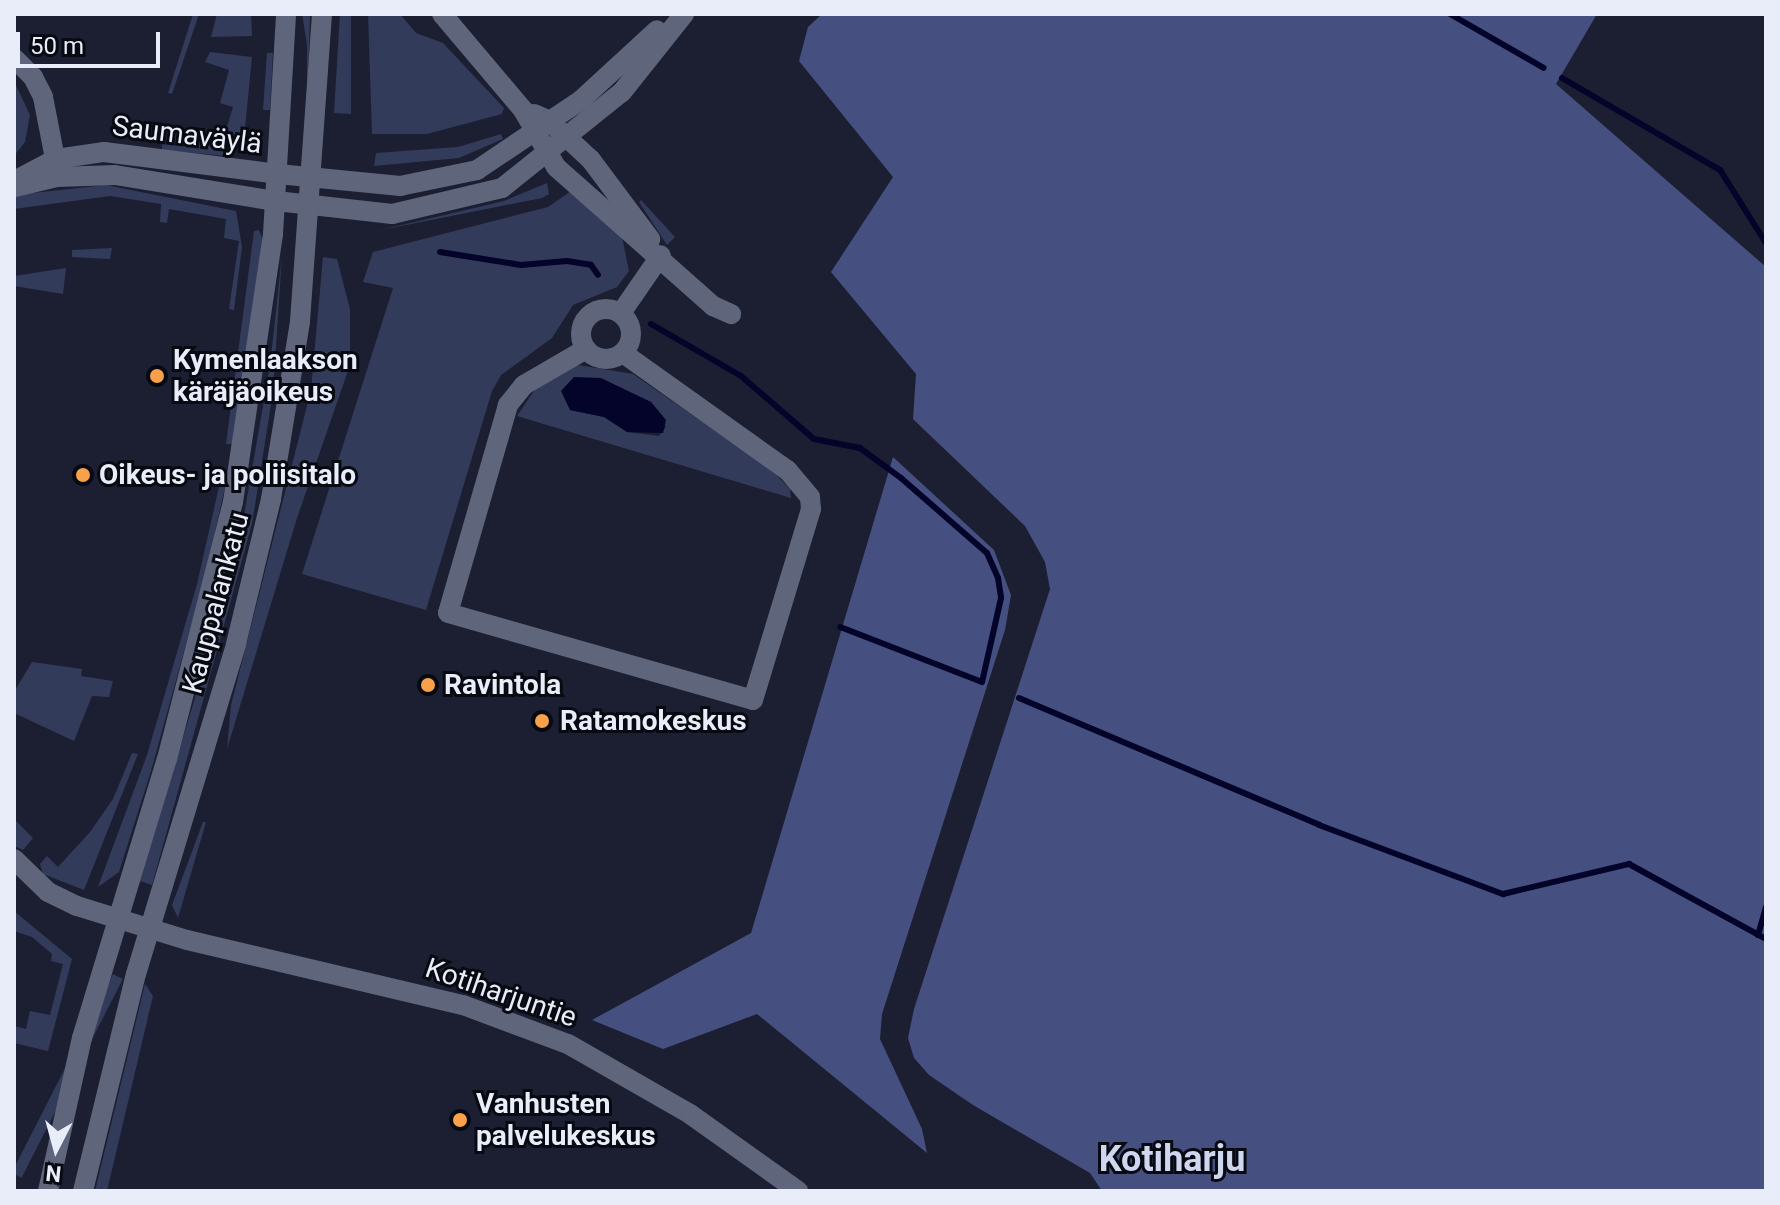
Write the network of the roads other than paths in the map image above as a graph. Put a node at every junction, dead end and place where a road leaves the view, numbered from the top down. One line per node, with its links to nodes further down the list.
1 (286, 14): 11 (street, Kauppalankatu)
2 (322, 14): 12 (street, Kauppalankatu)
3 (442, 14): 7 (street)
4 (675, 14): 7 (street, Saumaväylä)
5 (684, 14): 8 (street, Saumaväylä)
6 (14, 58): 10 (street)
7 (542, 125): 8 (street); 9 (street); 12 (street, Saumaväylä)
8 (569, 138): 9 (street, Saumaväylä); 16 (street)
9 (548, 156): 15 (street, Saumaväylä); 16 (street)
10 (56, 168): 11 (street, Saumaväylä); 13 (street, Saumaväylä); 14 (street, Saumaväylä)
11 (278, 174): 12 (street, Saumaväylä); 14 (street, Kauppalankatu)
12 (312, 178): 15 (street, Kauppalankatu)
13 (14, 184)
14 (276, 201): 15 (street, Saumaväylä); 22 (street, Kauppalankatu)
15 (310, 206): 23 (street, Kauppalankatu)
16 (661, 255): 17 (street); 18 (street)
17 (621, 313): 19 (street); 20 (street)
18 (731, 314)
19 (586, 349): 20 (street); 20 (street)
20 (623, 353)
21 (14, 859): 22 (street, Kotiharjuntie)
22 (116, 918): 23 (street, Kotiharjuntie); 24 (street, Kauppalankatu)
23 (149, 930): 25 (street, Kauppalankatu); 26 (street, Kotiharjuntie)
24 (48, 1191)
25 (83, 1191)
26 (798, 1191)

